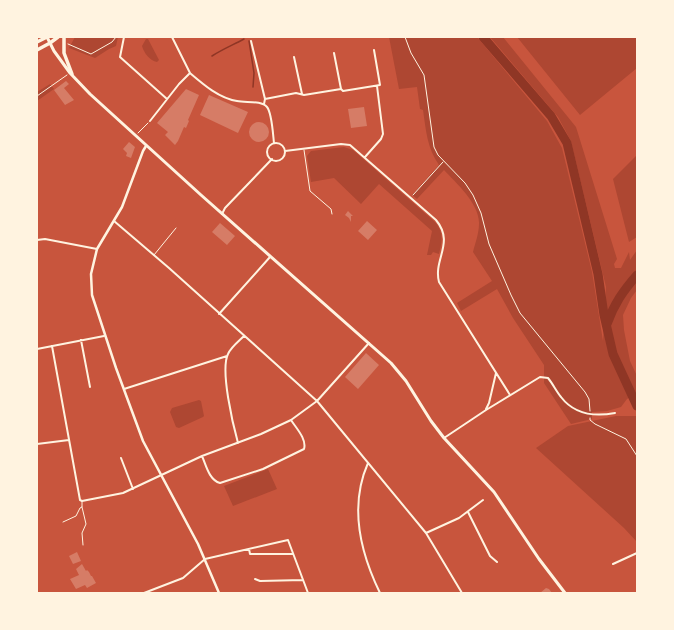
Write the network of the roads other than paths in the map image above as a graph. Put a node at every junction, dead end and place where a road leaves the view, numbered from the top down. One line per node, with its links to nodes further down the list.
1 (47, 37): 7 (main road); 8 (main road)
2 (58, 37): 8 (main road)
3 (64, 37): 14 (main road)
4 (124, 37): 18 (street)
5 (172, 37): 13 (street)
6 (251, 41): 19 (street)
7 (37, 42)
8 (50, 43): 9 (main road); 14 (main road)
9 (37, 50)
10 (374, 50): 15 (street)
11 (334, 53): 16 (street)
12 (294, 57): 17 (street)
13 (190, 73): 18 (street); 20 (street)
14 (72, 74): 23 (main road)
15 (377, 86): 16 (street); 26 (street)
16 (341, 89): 17 (street)
17 (302, 94): 19 (street)
18 (167, 99): 21 (street)
19 (265, 99): 20 (street)
20 (264, 104): 22 (street)
21 (150, 121)
22 (274, 143): 25 (street); 27 (street)
23 (146, 146): 28 (main road); 30 (street)
24 (304, 150): 25 (street); 26 (street); 29 (lane)
25 (285, 151): 27 (street)
26 (365, 157): 44 (street)
27 (272, 159): 28 (street)
28 (222, 214): 35 (main road)
29 (332, 214)
30 (114, 221): 33 (street); 34 (street)
31 (176, 228): 34 (lane)
32 (37, 240): 33 (street)
33 (97, 249): 37 (street)
34 (154, 255): 36 (street)
35 (271, 256): 36 (street); 40 (main road)
36 (220, 314): 38 (street)
37 (104, 336): 39 (street); 46 (street)
38 (244, 336): 43 (street); 48 (street)
39 (81, 340): 41 (street); 45 (street)
40 (369, 343): 48 (street); 52 (main road)
41 (52, 346): 42 (street); 53 (street)
42 (37, 349)
43 (227, 356): 46 (street); 54 (street)
44 (496, 373): 47 (street); 49 (street)
45 (90, 388)
46 (124, 389): 59 (street)
47 (510, 395): 49 (street); 50 (street)
48 (317, 401): 51 (street); 58 (street)
49 (486, 410): 52 (street)
50 (615, 413)
51 (292, 420): 54 (street); 56 (street)
52 (444, 438): 81 (main road)
53 (69, 440): 55 (street); 62 (street)
54 (238, 443): 56 (street)
55 (37, 444)
56 (202, 456): 59 (street)
57 (121, 458): 60 (street)
58 (368, 463): 66 (street); 79 (street)
59 (160, 475): 60 (street); 71 (street)
60 (133, 489): 62 (street)
61 (482, 500): 64 (street)
62 (82, 501): 63 (lane)
63 (82, 507): 65 (lane); 67 (lane)
64 (468, 512): 66 (street); 72 (street)
65 (63, 522)
66 (426, 533): 80 (street)
67 (83, 545)
68 (249, 549): 70 (street); 70 (street); 71 (street)
69 (637, 553): 73 (street)
70 (292, 554): 75 (street)
71 (205, 559): 76 (street); 77 (street)
72 (497, 562)
73 (613, 564)
74 (255, 579): 75 (street)
75 (303, 580): 78 (street)
76 (144, 593)
77 (219, 593)
78 (308, 593)
79 (380, 593)
80 (462, 593)
81 (565, 593)

